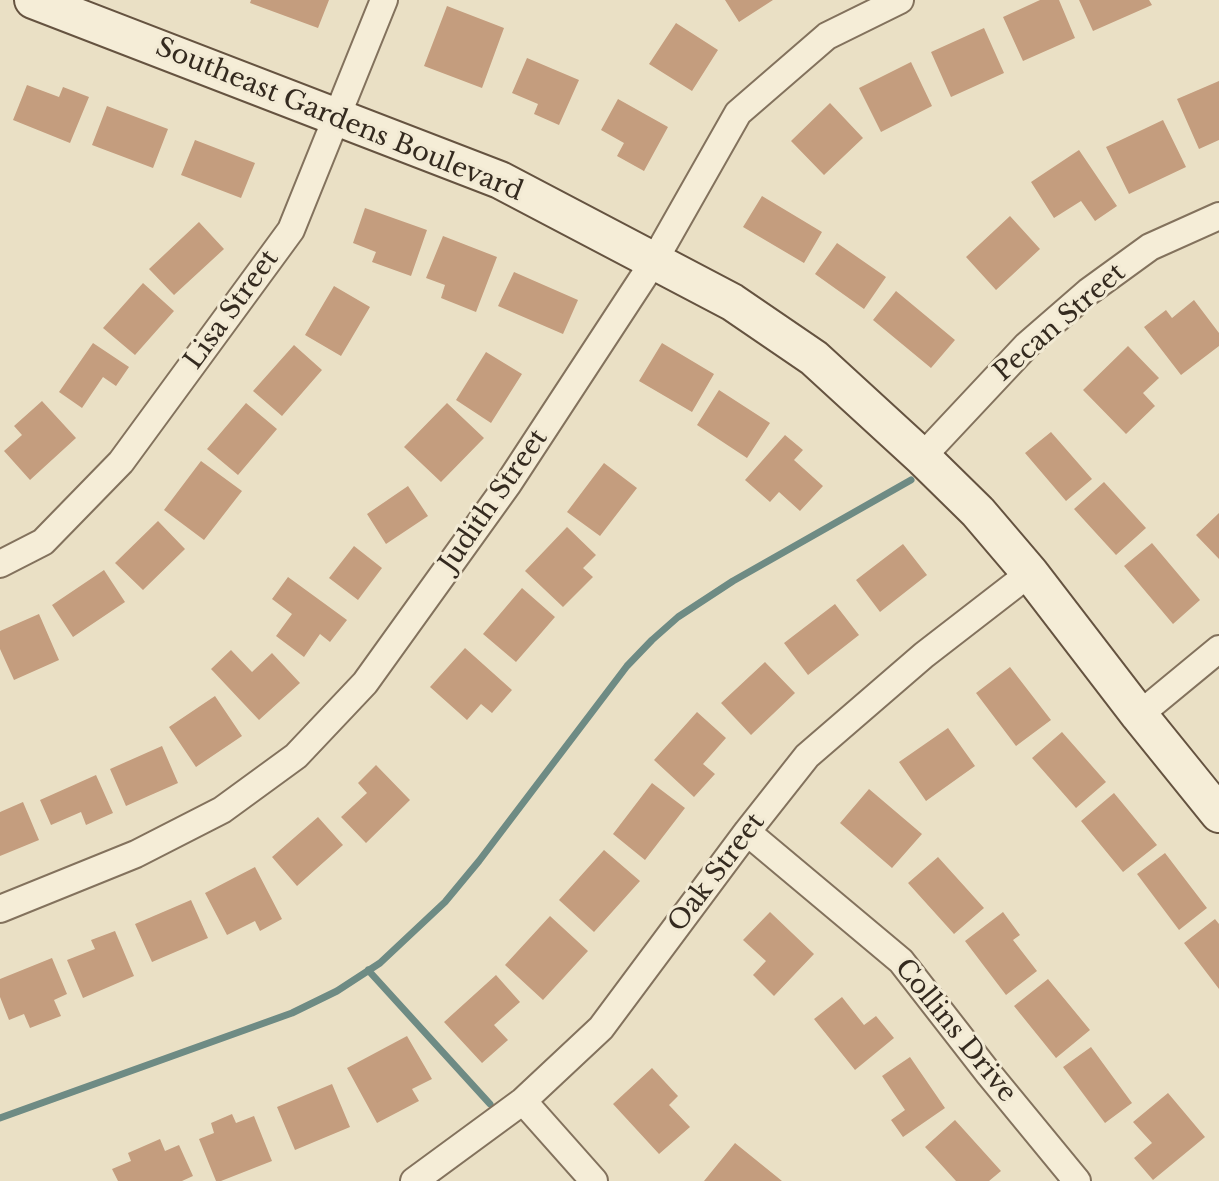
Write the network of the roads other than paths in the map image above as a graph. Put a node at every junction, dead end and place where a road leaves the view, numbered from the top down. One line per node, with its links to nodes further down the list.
1 (33, 0): 4 (street, Southeast Gardens Boulevard)
2 (384, 0): 4 (street, Lisa Street)
3 (900, 0): 6 (street, Judith Street)
4 (337, 117): 6 (street, Southeast Gardens Boulevard); 8 (street, Lisa Street)
5 (1219, 216): 7 (street, Pecan Street)
6 (654, 261): 7 (street, Southeast Gardens Boulevard); 14 (street, Judith Street)
7 (922, 457): 9 (street, Southeast Gardens Boulevard)
8 (0, 564)
9 (1030, 573): 11 (street, Southeast Gardens Boulevard); 13 (street, Oak Street)
10 (1219, 649): 11 (street)
11 (1139, 715): 12 (street, Southeast Gardens Boulevard)
12 (1219, 814)
13 (747, 832): 15 (street, Oak Street); 18 (street, Collins Drive)
14 (0, 909)
15 (523, 1101): 16 (street, Oak Street); 17 (street)
16 (414, 1181)
17 (594, 1181)
18 (1077, 1181)

